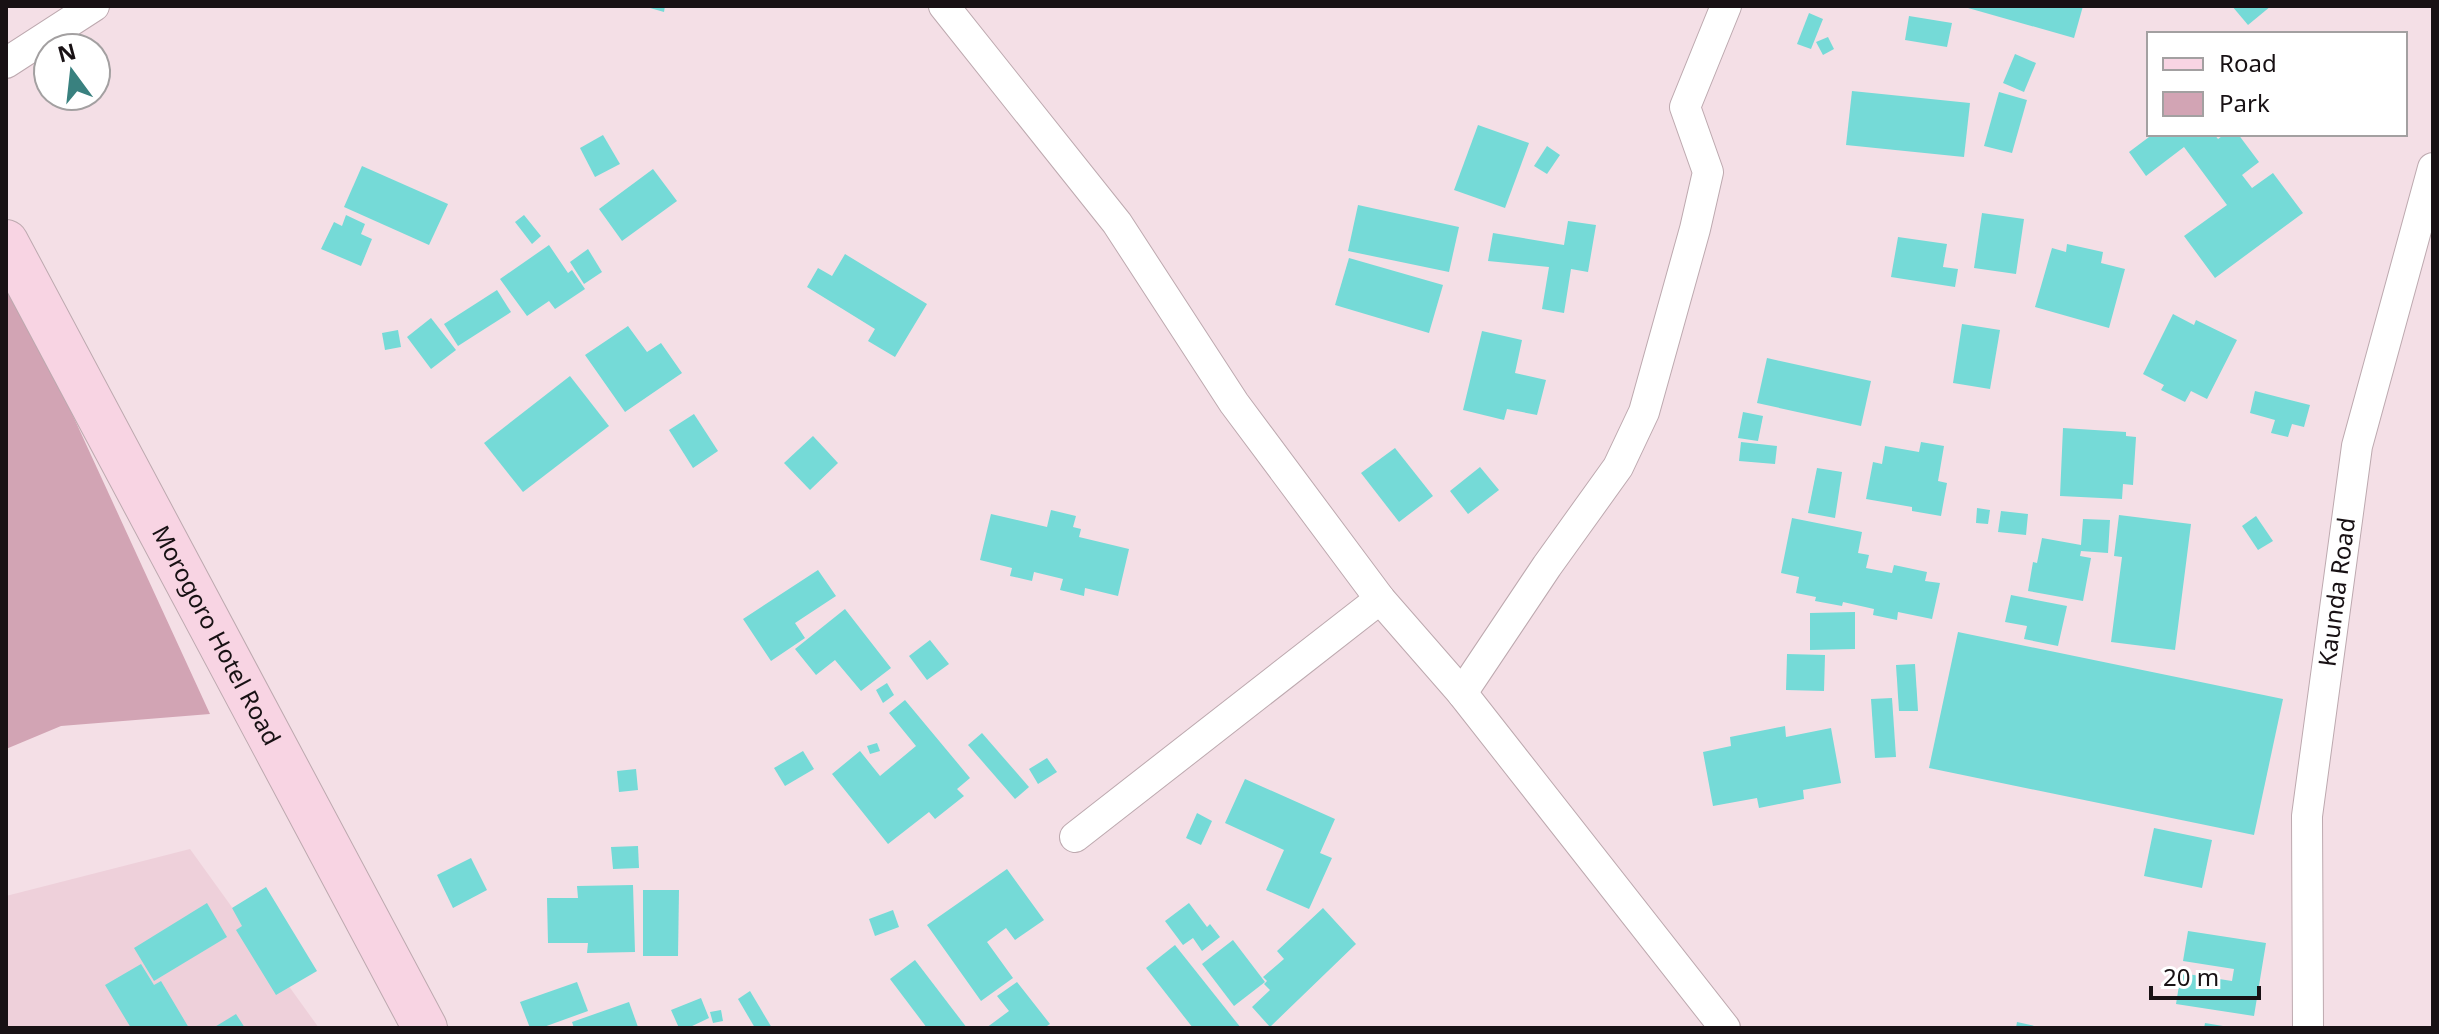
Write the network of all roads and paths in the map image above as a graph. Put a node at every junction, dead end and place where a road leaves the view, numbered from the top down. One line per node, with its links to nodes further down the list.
1 (94, 6): 4 (street)
2 (944, 6): 7 (street)
3 (1726, 6): 8 (street)
4 (6, 63)
5 (2433, 168): 12 (street, Kaunda Road)
6 (6, 242): 10 (street, Morogoro Hotel Road)
7 (1380, 599): 8 (street); 9 (street)
8 (1462, 693): 11 (street)
9 (1075, 837)
10 (425, 1028)
11 (1725, 1028)
12 (2308, 1028)

